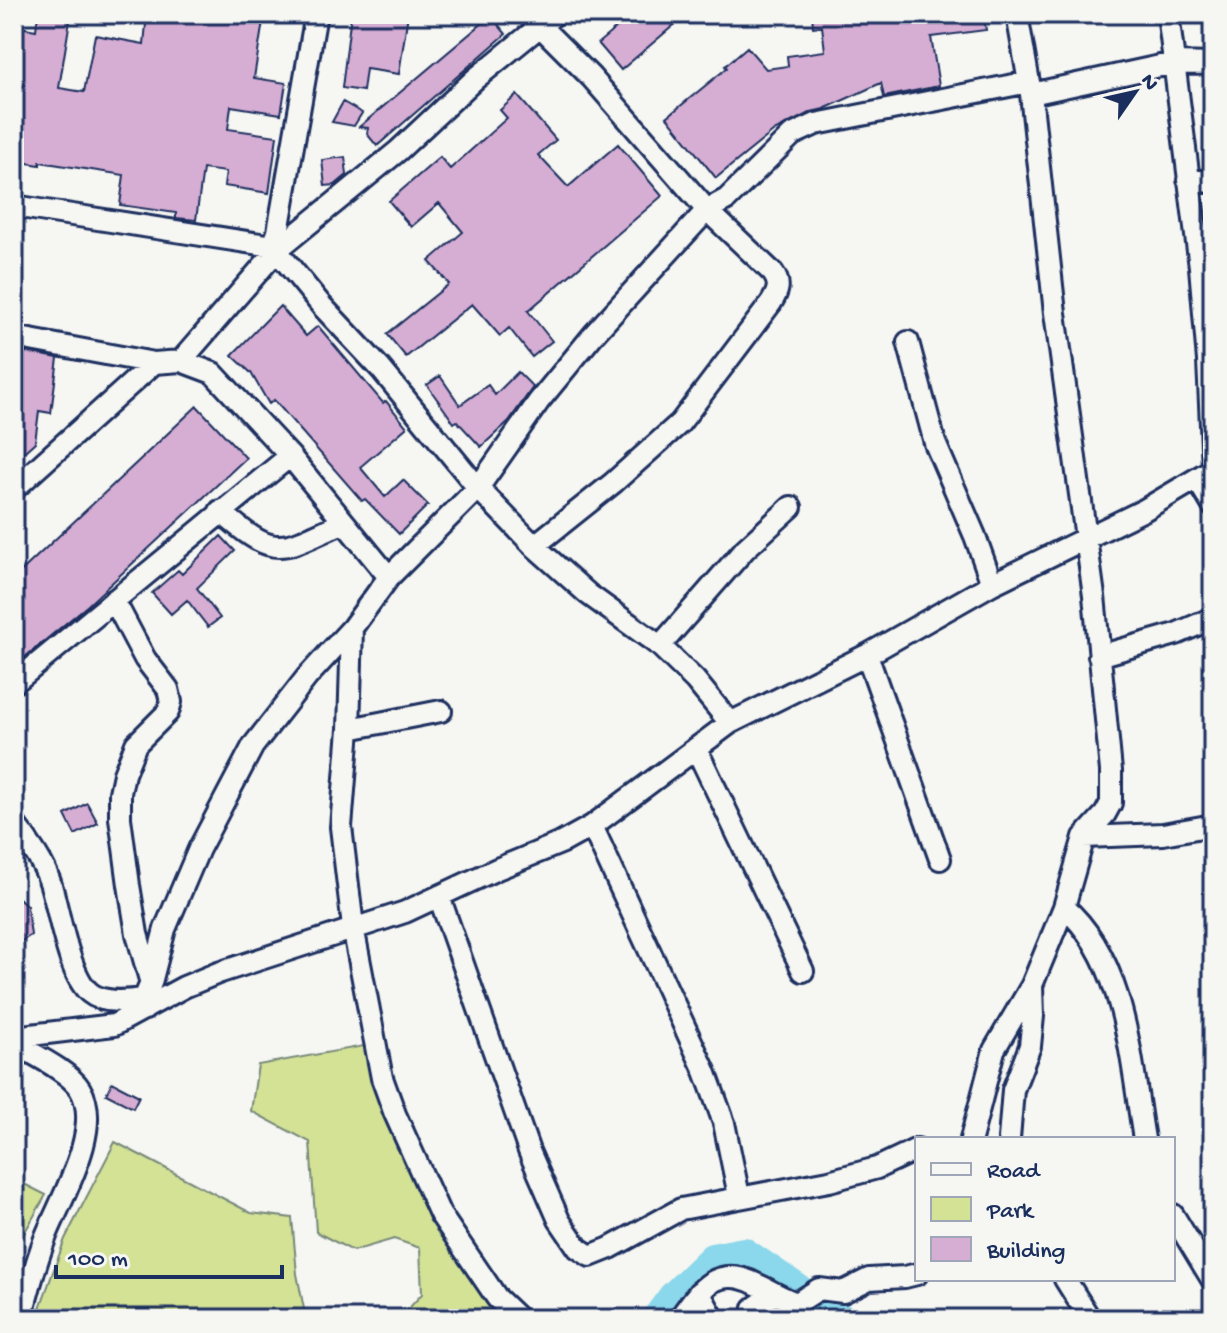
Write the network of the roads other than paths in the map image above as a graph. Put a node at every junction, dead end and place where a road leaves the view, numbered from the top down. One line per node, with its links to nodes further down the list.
1 (316, 14): 12 (street)
2 (1017, 14): 7 (street)
3 (1168, 14): 5 (street)
4 (545, 18): 11 (street); 12 (street)
5 (1174, 63): 6 (street); 7 (street); 8 (street)
6 (1213, 64)
7 (1030, 88): 11 (street); 25 (street)
8 (1188, 180): 9 (street); 18 (street)
9 (1213, 182)
10 (14, 206): 12 (street)
11 (707, 210): 19 (street); 26 (street)
12 (276, 248): 15 (street); 19 (street)
13 (14, 337): 16 (street)
14 (908, 342): 28 (street)
15 (181, 361): 16 (street); 17 (street)
16 (154, 363): 20 (street)
17 (290, 456): 23 (street); 24 (street)
18 (1197, 479): 21 (street); 25 (street)
19 (478, 488): 26 (street); 27 (street)
20 (14, 489)
21 (1213, 506)
22 (791, 507): 32 (street)
23 (220, 511): 24 (street); 29 (street)
24 (344, 522): 27 (street)
25 (1086, 536): 28 (street); 34 (street)
26 (534, 546): 32 (street)
27 (389, 577): 31 (street)
28 (992, 584): 33 (street)
29 (114, 600): 35 (street); 50 (street)
30 (1213, 618): 34 (street)
31 (352, 628): 38 (street); 50 (street)
32 (660, 646): 37 (street)
33 (867, 655): 37 (street); 44 (street)
34 (1099, 656): 43 (street)
35 (14, 683)
36 (441, 711): 38 (street)
37 (730, 723): 39 (street)
38 (349, 729): 47 (street)
39 (696, 748): 42 (street); 48 (street)
40 (14, 823): 50 (street)
41 (1213, 825): 43 (street)
42 (592, 826): 45 (street); 57 (street)
43 (1084, 837): 46 (street)
44 (940, 859)
45 (439, 896): 47 (street); 57 (street)
46 (1064, 907): 49 (street); 55 (street)
47 (353, 927): 50 (street); 65 (street)
48 (803, 971)
49 (1032, 985): 53 (street); 54 (street)
50 (147, 997): 51 (street)
51 (14, 1037)
52 (14, 1043): 64 (street)
53 (972, 1137)
54 (1009, 1137)
55 (1144, 1137)
56 (915, 1150): 57 (street)
57 (739, 1196)
58 (1175, 1218): 61 (street)
59 (915, 1274): 63 (street)
60 (1066, 1281): 69 (street)
61 (1213, 1281)
62 (699, 1292): 63 (street); 66 (street); 67 (street)
63 (774, 1294): 68 (street)
64 (21, 1319)
65 (519, 1319)
66 (679, 1319)
67 (714, 1319)
68 (752, 1319)
69 (1090, 1319)

